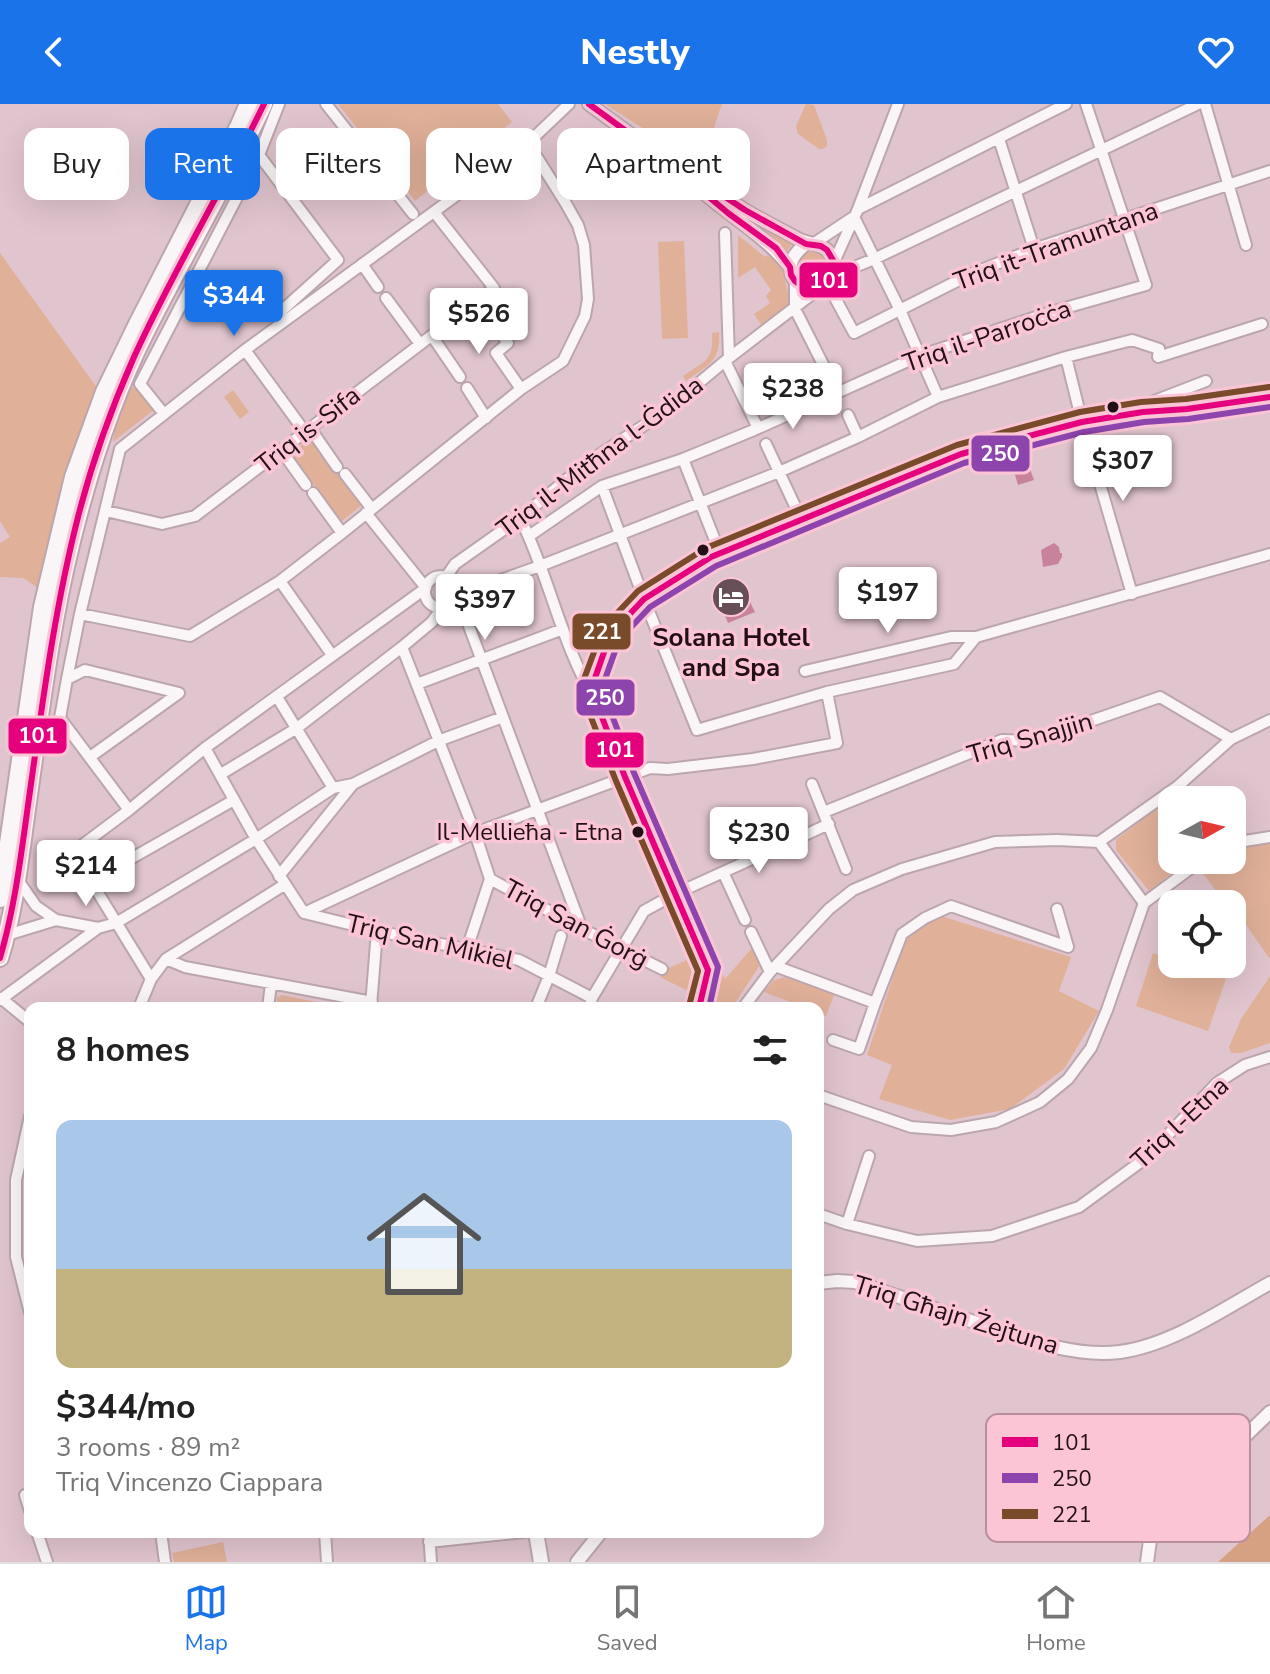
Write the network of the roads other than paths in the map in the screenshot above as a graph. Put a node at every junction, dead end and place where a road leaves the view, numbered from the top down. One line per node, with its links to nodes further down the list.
1 (248, 104): 135 (highway)
2 (264, 104): 130 (highway)
3 (279, 104): 16 (street)
4 (326, 104): 28 (street)
5 (569, 104): 13 (street)
6 (589, 104): 12 (street)
7 (898, 104): 27 (street)
8 (1066, 104): 14 (street)
9 (1086, 104): 15 (street)
10 (1198, 104): 15 (street, Triq il-Mitħna l-Ġdida)
11 (1205, 104): 20 (street)
12 (622, 128)
13 (541, 131)
14 (999, 139): 21 (street); 27 (street)
15 (1102, 148): 21 (street, Triq il-Mitħna l-Ġdida); 29 (street)
16 (260, 152)
17 (260, 156): 45 (street)
18 (541, 164): 56 (street)
19 (1270, 171): 20 (street, Triq it-Tramuntana)
20 (1228, 184): 29 (street, Triq it-Tramuntana); 32 (street)
21 (1015, 191): 33 (street); 34 (street, Triq il-Mitħna l-Ġdida)
22 (236, 200): 61 (street)
23 (450, 200): 26 (street)
24 (712, 200): 37 (street)
25 (730, 200): 31 (street)
26 (434, 212): 36 (street); 42 (street, Triq is-Sifa)
27 (856, 213): 31 (street); 34 (street); 35 (street)
28 (413, 214)
29 (1124, 220): 33 (street, Triq it-Tramuntana); 50 (street, Triq il-Parroċċa)
30 (725, 233): 52 (street)
31 (810, 244): 35 (street); 37 (street)
32 (1246, 245)
33 (1034, 249): 44 (street, Triq it-Tramuntana)
34 (874, 259): 39 (street, Triq il-Mitħna l-Ġdida); 44 (street)
35 (834, 262): 39 (street)
36 (362, 264): 40 (street); 49 (street)
37 (790, 267): 38 (street)
38 (795, 281): 39 (street); 43 (street)
39 (827, 283): 43 (street, Triq il-Mitħna l-Ġdida); 44 (street, Triq it-Tramuntana)
40 (378, 287)
41 (386, 298): 48 (street)
42 (477, 302): 47 (street, Triq is-Sifa); 56 (street)
43 (795, 309): 52 (street, Triq il-Mitħna l-Ġdida); 57 (street)
44 (900, 310): 50 (street)
45 (278, 314)
46 (1262, 324): 51 (street)
47 (432, 336): 48 (street, Triq is-Sifa); 53 (street)
48 (420, 344): 66 (street, Triq is-Sifa)
49 (245, 350): 61 (street); 66 (street)
50 (919, 356): 57 (street, Triq il-Parroċċa); 58 (street)
51 (1066, 357): 58 (street); 64 (street)
52 (727, 360): 65 (street); 77 (street, Triq il-Mitħna l-Ġdida)
53 (460, 377)
54 (1206, 381): 60 (street)
55 (467, 388): 63 (street)
56 (521, 389): 63 (street)
57 (837, 392): 65 (street, Triq il-Parroċċa)
58 (938, 397): 67 (street)
59 (1270, 397): 60 (main road)
60 (1143, 412): 64 (main road)
61 (164, 414): 75 (street)
62 (848, 415): 67 (street)
63 (486, 418): 76 (street)
64 (1082, 422): 81 (main road); 87 (street)
65 (758, 428): 70 (street, Triq il-Parroċċa)
66 (308, 430): 69 (street, Triq is-Sifa); 76 (street)
67 (858, 437): 71 (street)
68 (766, 444): 71 (street)
69 (281, 450): 75 (street, Triq is-Sifa); 78 (street)
70 (683, 459): 72 (street, Triq il-Parroċċa); 73 (street)
71 (779, 472): 73 (street); 74 (street)
72 (602, 486): 79 (street); 80 (street, Triq il-Parroċċa)
73 (700, 503): 79 (street); 81 (street)
74 (795, 506)
75 (106, 511): 91 (street)
76 (369, 511): 78 (street); 86 (street)
77 (520, 518): 80 (street); 84 (street, Triq il-Mitħna l-Ġdida)
78 (342, 533): 85 (street)
79 (620, 535): 83 (street); 89 (street)
80 (529, 536): 83 (street)
81 (720, 553): 89 (main road)
82 (1270, 554): 87 (street)
83 (540, 566): 88 (street); 92 (street)
84 (446, 577): 86 (street); 88 (street)
85 (280, 581): 91 (street); 95 (street)
86 (426, 588): 90 (street); 95 (street)
87 (1132, 594): 93 (street)
88 (455, 598): 90 (street); 96 (street)
89 (644, 599): 100 (street); 102 (main road)
90 (442, 608): 94 (street)
91 (80, 614): 98 (street)
92 (563, 629): 96 (street); 102 (street)
93 (976, 637): 97 (street); 100 (street)
94 (402, 647): 99 (street); 105 (street)
95 (332, 655): 101 (street)
96 (482, 661): 99 (street); 103 (street)
97 (805, 671)
98 (67, 679): 109 (street); 109 (street)
99 (417, 684): 107 (street)
100 (827, 692): 111 (street)
101 (277, 697): 105 (street); 108 (street)
102 (595, 699): 111 (main road)
103 (503, 717): 107 (street); 118 (street)
104 (1270, 720): 106 (street)
105 (297, 728): 110 (street); 115 (street)
106 (1231, 739): 114 (street); 120 (street, Triq Snajjin)
107 (438, 741): 112 (street); 122 (street)
108 (205, 748): 110 (street); 119 (street)
109 (90, 757): 119 (street)
110 (221, 774): 116 (street)
111 (625, 777): 118 (street); 134 (main road)
112 (353, 784): 115 (street); 132 (street)
113 (812, 784): 120 (street)
114 (1178, 786)
115 (333, 788): 124 (street)
116 (234, 800): 124 (street); 133 (street)
117 (1158, 800): 126 (street)
118 (537, 809): 122 (street); 143 (street)
119 (129, 810): 133 (street)
120 (824, 812): 121 (street)
121 (829, 824): 127 (street); 128 (street)
122 (475, 833): 131 (street); 138 (street)
123 (1270, 837): 125 (street)
124 (256, 839): 132 (street); 141 (street)
125 (1246, 841)
126 (1099, 842): 136 (street); 153 (street)
127 (846, 869)
128 (723, 872): 134 (street); 140 (street)
129 (1183, 874): 136 (street)
130 (17, 879): 139 (street); 146 (highway)
131 (490, 879): 143 (street, Triq San Ġorġ); 148 (street)
132 (282, 880): 138 (street); 151 (street)
133 (90, 882): 141 (street)
134 (675, 894): 149 (street); 165 (main road)
135 (0, 899)
136 (1144, 903): 171 (street)
137 (1057, 909): 167 (street)
138 (304, 913): 144 (street, Triq San Mikiel)
139 (56, 920): 142 (street); 146 (street)
140 (745, 920)
141 (116, 923): 142 (street); 155 (street)
142 (98, 928): 157 (street)
143 (582, 929): 149 (street, Triq San Ġorġ)
144 (377, 931): 148 (street, Triq San Mikiel); 161 (street)
145 (751, 932): 153 (street)
146 (7, 935): 150 (highway)
147 (561, 936): 154 (street)
148 (467, 949): 154 (street, Triq San Mikiel)
149 (622, 949): 152 (street, Triq San Ġorġ); 164 (street)
150 (0, 958)
151 (166, 959): 155 (street); 156 (street)
152 (662, 969)
153 (772, 969): 166 (street); 167 (street)
154 (549, 976): 162 (street); 163 (street, Triq San Mikiel)
155 (151, 979): 158 (street)
156 (271, 984): 159 (street); 160 (street)
157 (1, 999): 168 (street)
158 (141, 1002)
159 (269, 1002)
160 (357, 1002)
161 (371, 1002)
162 (538, 1002)
163 (588, 1002)
164 (591, 1002)
165 (700, 1002)
166 (747, 1002)
167 (875, 1003): 169 (street)
168 (24, 1017)
169 (833, 1040)
170 (1270, 1057): 175 (street, Triq l-Etna)
171 (824, 1097)
172 (24, 1143): 178 (street)
173 (869, 1156): 175 (street)
174 (824, 1216): 175 (street, Triq l-Etna)
175 (847, 1224)
176 (824, 1282): 177 (street, Triq Għajn Żejtuna)
177 (1270, 1283)
178 (24, 1289)
179 (1270, 1412): 180 (street)
180 (1250, 1431)
181 (39, 1538): 188 (street)
182 (162, 1538): 189 (street)
183 (325, 1538): 190 (street)
184 (429, 1538): 191 (street)
185 (537, 1538): 192 (main road)
186 (596, 1538): 193 (street)
187 (1150, 1542): 194 (street)
188 (47, 1562)
189 (165, 1562)
190 (327, 1562)
191 (431, 1562)
192 (541, 1562)
193 (577, 1562)
194 (1147, 1562)

